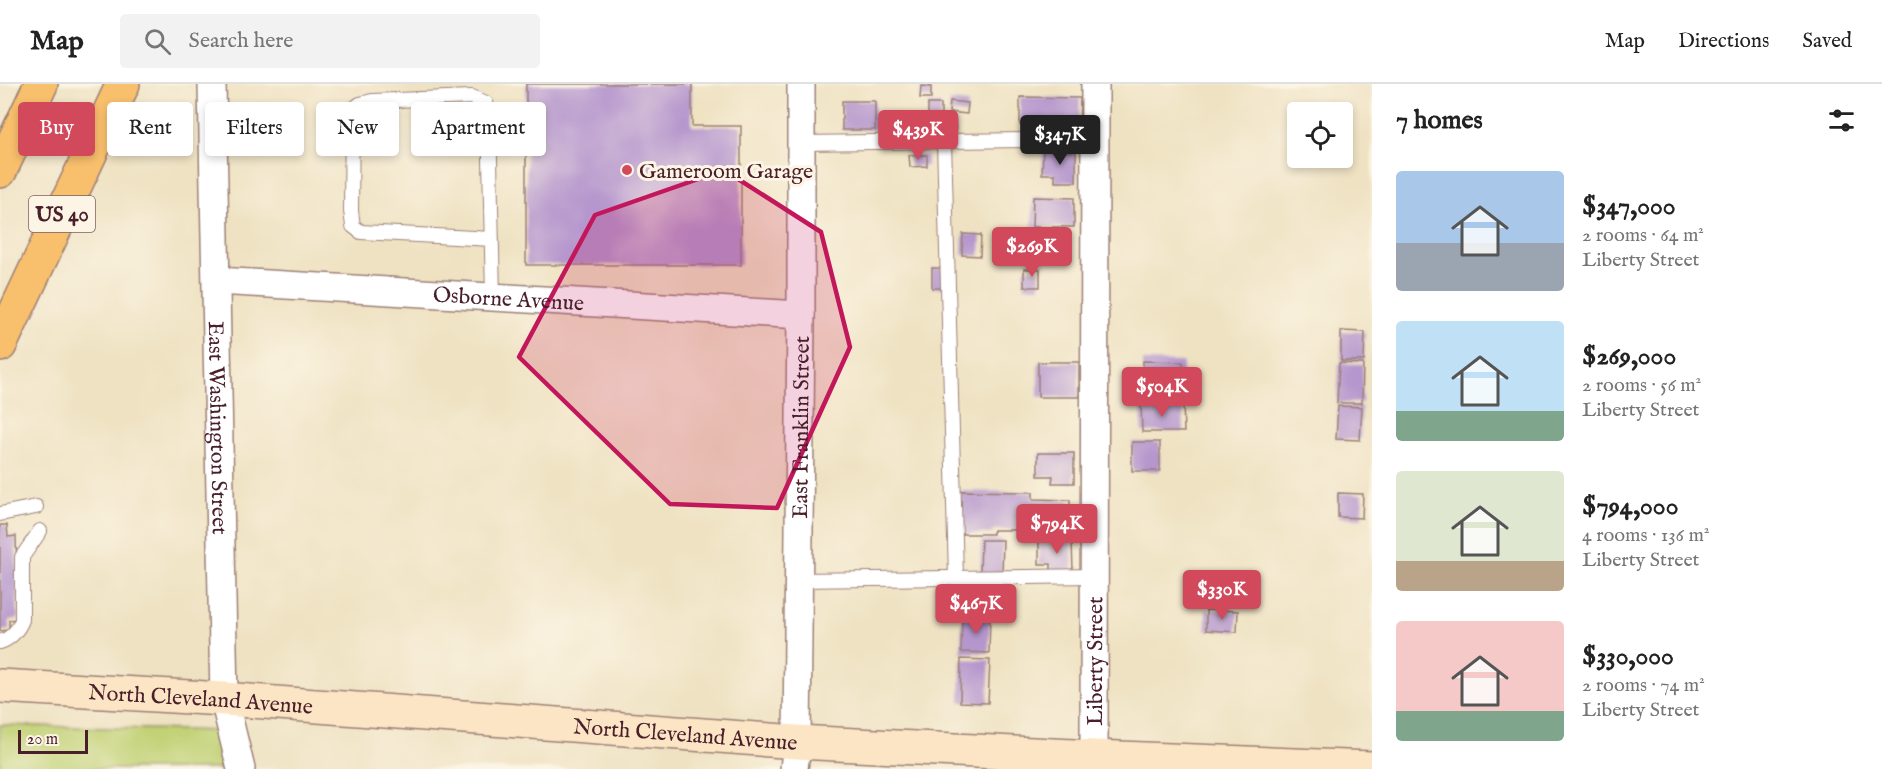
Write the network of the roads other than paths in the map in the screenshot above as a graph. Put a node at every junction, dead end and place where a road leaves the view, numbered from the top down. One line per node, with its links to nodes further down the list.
1 (41, 84): 9 (main road)
2 (123, 84): 14 (main road, US 40)
3 (212, 84): 11 (street, East Washington Street)
4 (801, 84): 8 (street, East Franklin Street)
5 (1095, 84): 6 (street, Liberty Street)
6 (1095, 139): 7 (lane); 18 (street, Liberty Street)
7 (944, 141): 8 (lane); 19 (lane)
8 (801, 143): 13 (street, East Franklin Street)
9 (0, 171)
10 (492, 239): 10 (lane); 12 (lane)
11 (216, 281): 12 (street, Osborne Avenue); 23 (street, East Washington Street)
12 (493, 297): 13 (street, Osborne Avenue)
13 (801, 315): 20 (street, East Franklin Street)
14 (0, 345)
15 (36, 507): 16 (lane)
16 (0, 514)
17 (40, 531): 21 (lane)
18 (1094, 576): 19 (lane); 25 (street, Liberty Street)
19 (956, 577): 20 (lane)
20 (798, 580): 24 (street, East Franklin Street)
21 (0, 642)
22 (0, 686): 23 (main road, North Cleveland Avenue)
23 (225, 699): 24 (main road, North Cleveland Avenue); 27 (street, East Washington Street)
24 (795, 755): 25 (main road, North Cleveland Avenue)
25 (1094, 763): 26 (main road, North Cleveland Avenue)
26 (1372, 768)
27 (241, 769)

